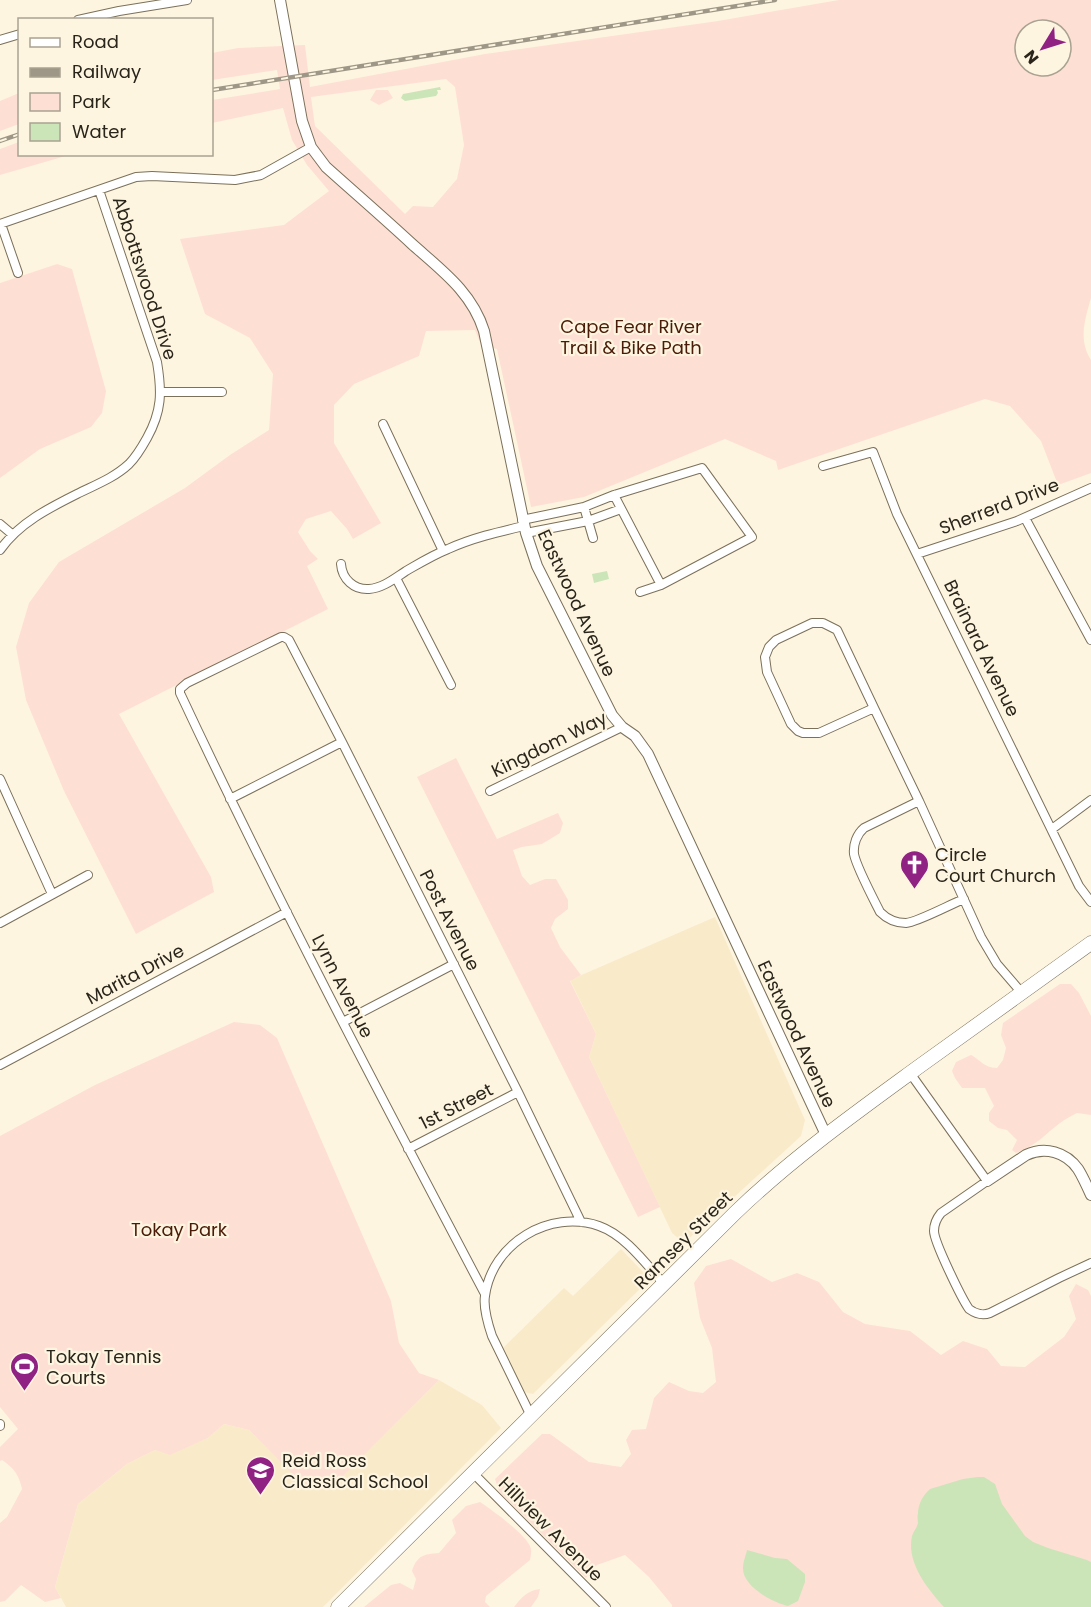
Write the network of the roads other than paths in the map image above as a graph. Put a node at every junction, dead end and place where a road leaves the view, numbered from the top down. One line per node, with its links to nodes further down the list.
1 (187, 0): 3 (street)
2 (280, 0): 6 (street, Eastwood Avenue)
3 (87, 18)
4 (18, 35): 5 (street)
5 (0, 40)
6 (311, 147): 7 (street); 21 (street, Eastwood Avenue)
7 (99, 190): 8 (street); 10 (street, Abbottswood Drive)
8 (1, 224): 9 (street)
9 (18, 273)
10 (161, 392): 11 (street); 22 (street, Abbottswood Drive)
11 (222, 392)
12 (382, 424): 25 (street)
13 (823, 466): 26 (street, Brainard Avenue)
14 (1091, 488): 18 (street, Sherrerd Drive)
15 (614, 495): 16 (street); 17 (street); 29 (street)
16 (584, 507): 19 (street); 21 (street)
17 (621, 509): 19 (street); 29 (street)
18 (1025, 518): 26 (street, Sherrerd Drive); 31 (street)
19 (588, 521): 21 (street); 23 (street)
20 (0, 524): 22 (street)
21 (524, 526): 25 (street); 35 (street, Eastwood Avenue)
22 (13, 535): 24 (street, Abbottswood Drive)
23 (593, 538)
24 (0, 550)
25 (443, 551): 28 (street)
26 (917, 554): 42 (street, Brainard Avenue)
27 (341, 564): 28 (street)
28 (396, 578): 32 (street)
29 (662, 585): 30 (street)
30 (640, 592)
31 (1091, 640)
32 (451, 685)
33 (179, 691): 36 (street, Post Avenue); 39 (street, Lynn Avenue)
34 (874, 708): 34 (street); 41 (street)
35 (622, 727): 38 (street, Kingdom Way); 56 (street, Eastwood Avenue)
36 (342, 742): 39 (street); 50 (street, Post Avenue)
37 (0, 779): 44 (street)
38 (490, 791)
39 (230, 799): 47 (street, Lynn Avenue)
40 (1091, 800): 42 (street)
41 (919, 801): 45 (street); 45 (street)
42 (1052, 829): 46 (street, Brainard Avenue)
43 (88, 875): 44 (street)
44 (52, 894): 48 (street)
45 (963, 899): 51 (street)
46 (1091, 902)
47 (287, 912): 52 (street, Lynn Avenue); 53 (street, Marita Drive)
48 (0, 923)
49 (1091, 943): 51 (main road, Ramsey Street)
50 (454, 964): 52 (street); 55 (street, Post Avenue)
51 (1022, 993): 54 (main road, Ramsey Street)
52 (343, 1022): 57 (street, Lynn Avenue)
53 (0, 1065)
54 (910, 1073): 56 (main road, Ramsey Street); 58 (street)
55 (518, 1092): 57 (street, 1st Street); 60 (street, Post Avenue)
56 (825, 1135): 62 (main road, Ramsey Street)
57 (408, 1149): 63 (street, Lynn Avenue)
58 (987, 1181): 59 (street); 61 (street)
59 (1091, 1195)
60 (580, 1222): 62 (street); 63 (street)
61 (1091, 1263)
62 (664, 1284): 64 (main road, Ramsey Street)
63 (485, 1294): 64 (street)
64 (531, 1416): 65 (main road, Ramsey Street)
65 (473, 1473): 66 (main road, Ramsey Street); 67 (street, Hillview Avenue)
66 (338, 1607)
67 (606, 1607)

